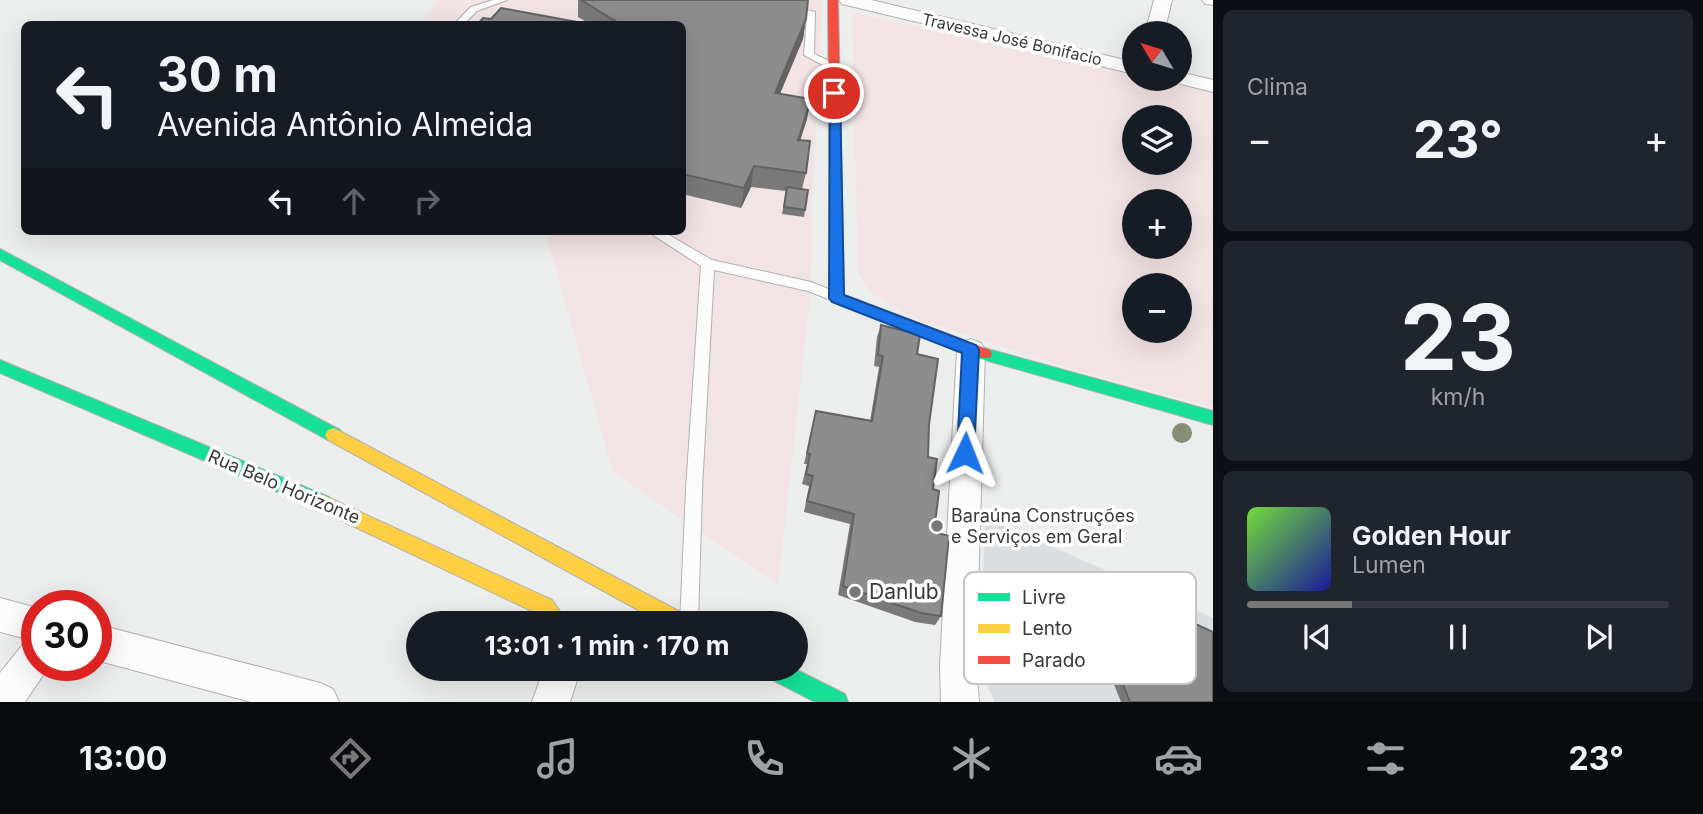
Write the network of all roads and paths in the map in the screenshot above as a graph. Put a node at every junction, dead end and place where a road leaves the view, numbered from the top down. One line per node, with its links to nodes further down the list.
1 (502, 0): 6 (lane)
2 (753, 0): 9 (lane)
3 (833, 0): 9 (street)
4 (848, 0): 8 (street, Travessa José Bonifacio)
5 (1163, 0): 7 (street)
6 (462, 21)
7 (1158, 21)
8 (1122, 65)
9 (834, 66): 15 (street)
10 (1192, 81): 11 (street)
11 (1213, 86)
12 (660, 235): 14 (lane)
13 (0, 254): 20 (street)
14 (708, 264): 15 (lane); 21 (lane)
15 (837, 298): 16 (street)
16 (971, 350): 18 (street); 32 (street)
17 (0, 366): 19 (street, Rua Belo Horizonte)
18 (1213, 418)
19 (548, 611)
20 (659, 611)
21 (689, 611)
22 (0, 615): 23 (street)
23 (21, 621)
24 (112, 646): 29 (street)
25 (21, 675): 28 (street)
26 (558, 681): 30 (street)
27 (796, 681): 31 (street)
28 (2, 702)
29 (320, 702)
30 (551, 702)
31 (837, 702)
32 (960, 702)

